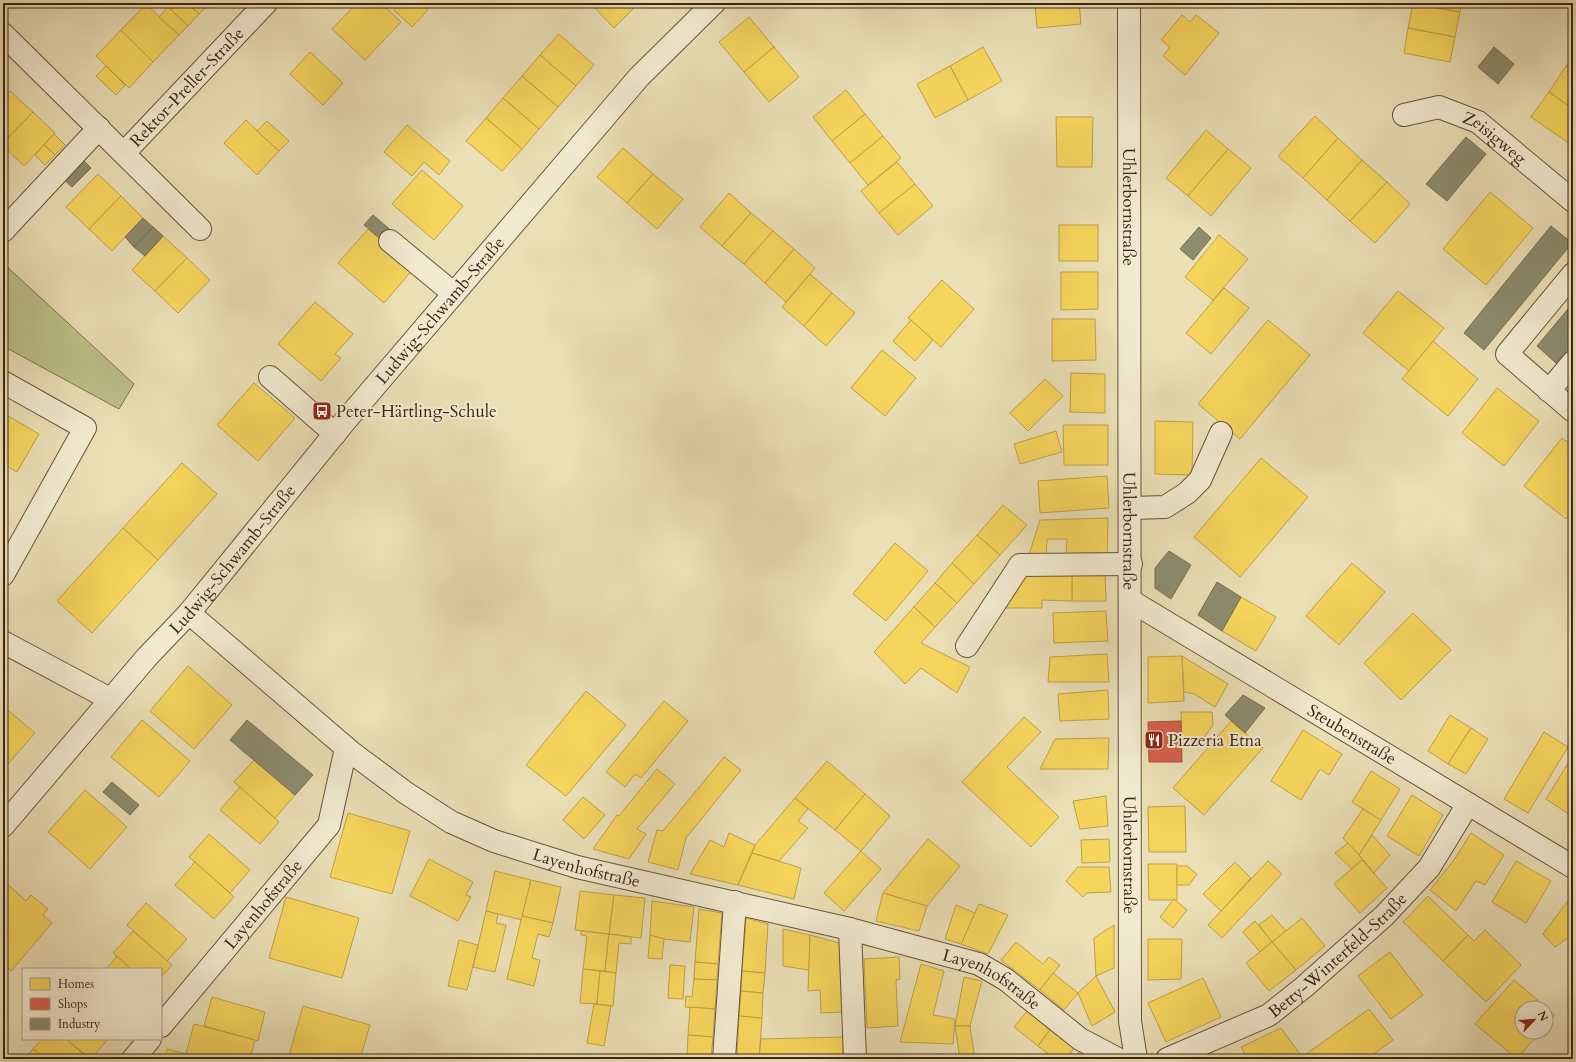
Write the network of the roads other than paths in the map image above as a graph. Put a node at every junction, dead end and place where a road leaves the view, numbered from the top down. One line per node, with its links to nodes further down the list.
1 (266, 3): 7 (street, Rektor-Preller-Straße)
2 (714, 3): 13 (street, Ludwig-Schwamb-Straße)
3 (1129, 3): 21 (street, Uhlerbornstraße)
4 (3, 34): 6 (street, Rektor-Preller-Straße)
5 (1404, 115): 8 (street, Zeisigweg)
6 (99, 128): 7 (street, Rektor-Preller-Straße); 10 (street)
7 (124, 153): 9 (street, Rektor-Preller-Straße)
8 (1573, 201)
9 (200, 229)
10 (3, 231)
11 (390, 241): 13 (street)
12 (1573, 274): 17 (street)
13 (453, 293): 19 (street, Ludwig-Schwamb-Straße)
14 (1573, 362): 17 (street)
15 (270, 377): 19 (street)
16 (3, 382): 23 (street)
17 (1549, 391): 18 (street)
18 (1573, 411)
19 (335, 434): 25 (street, Ludwig-Schwamb-Straße)
20 (1221, 434): 21 (street)
21 (1131, 508): 22 (street, Uhlerbornstraße)
22 (1131, 564): 24 (street, Uhlerbornstraße); 27 (street)
23 (3, 575)
24 (1131, 602): 30 (street, Steubenstraße); 41 (street, Uhlerbornstraße)
25 (190, 613): 28 (street, Ludwig-Schwamb-Straße); 29 (street, Layenhofstraße)
26 (3, 642): 28 (street)
27 (967, 646)
28 (110, 699): 31 (street, Ludwig-Schwamb-Straße)
29 (346, 748): 33 (street, Layenhofstraße); 35 (street, Layenhofstraße)
30 (1468, 804): 32 (street, Steubenstraße); 42 (street, Betty-Winterfeld-Straße)
31 (3, 826)
32 (1573, 866)
33 (735, 902): 34 (street, Layenhofstraße); 38 (street)
34 (850, 929): 39 (street); 40 (street, Layenhofstraße)
35 (162, 1025)
36 (149, 1040): 37 (street)
37 (133, 1059)
38 (724, 1059)
39 (855, 1059)
40 (1118, 1059)
41 (1136, 1059)
42 (1167, 1059)

